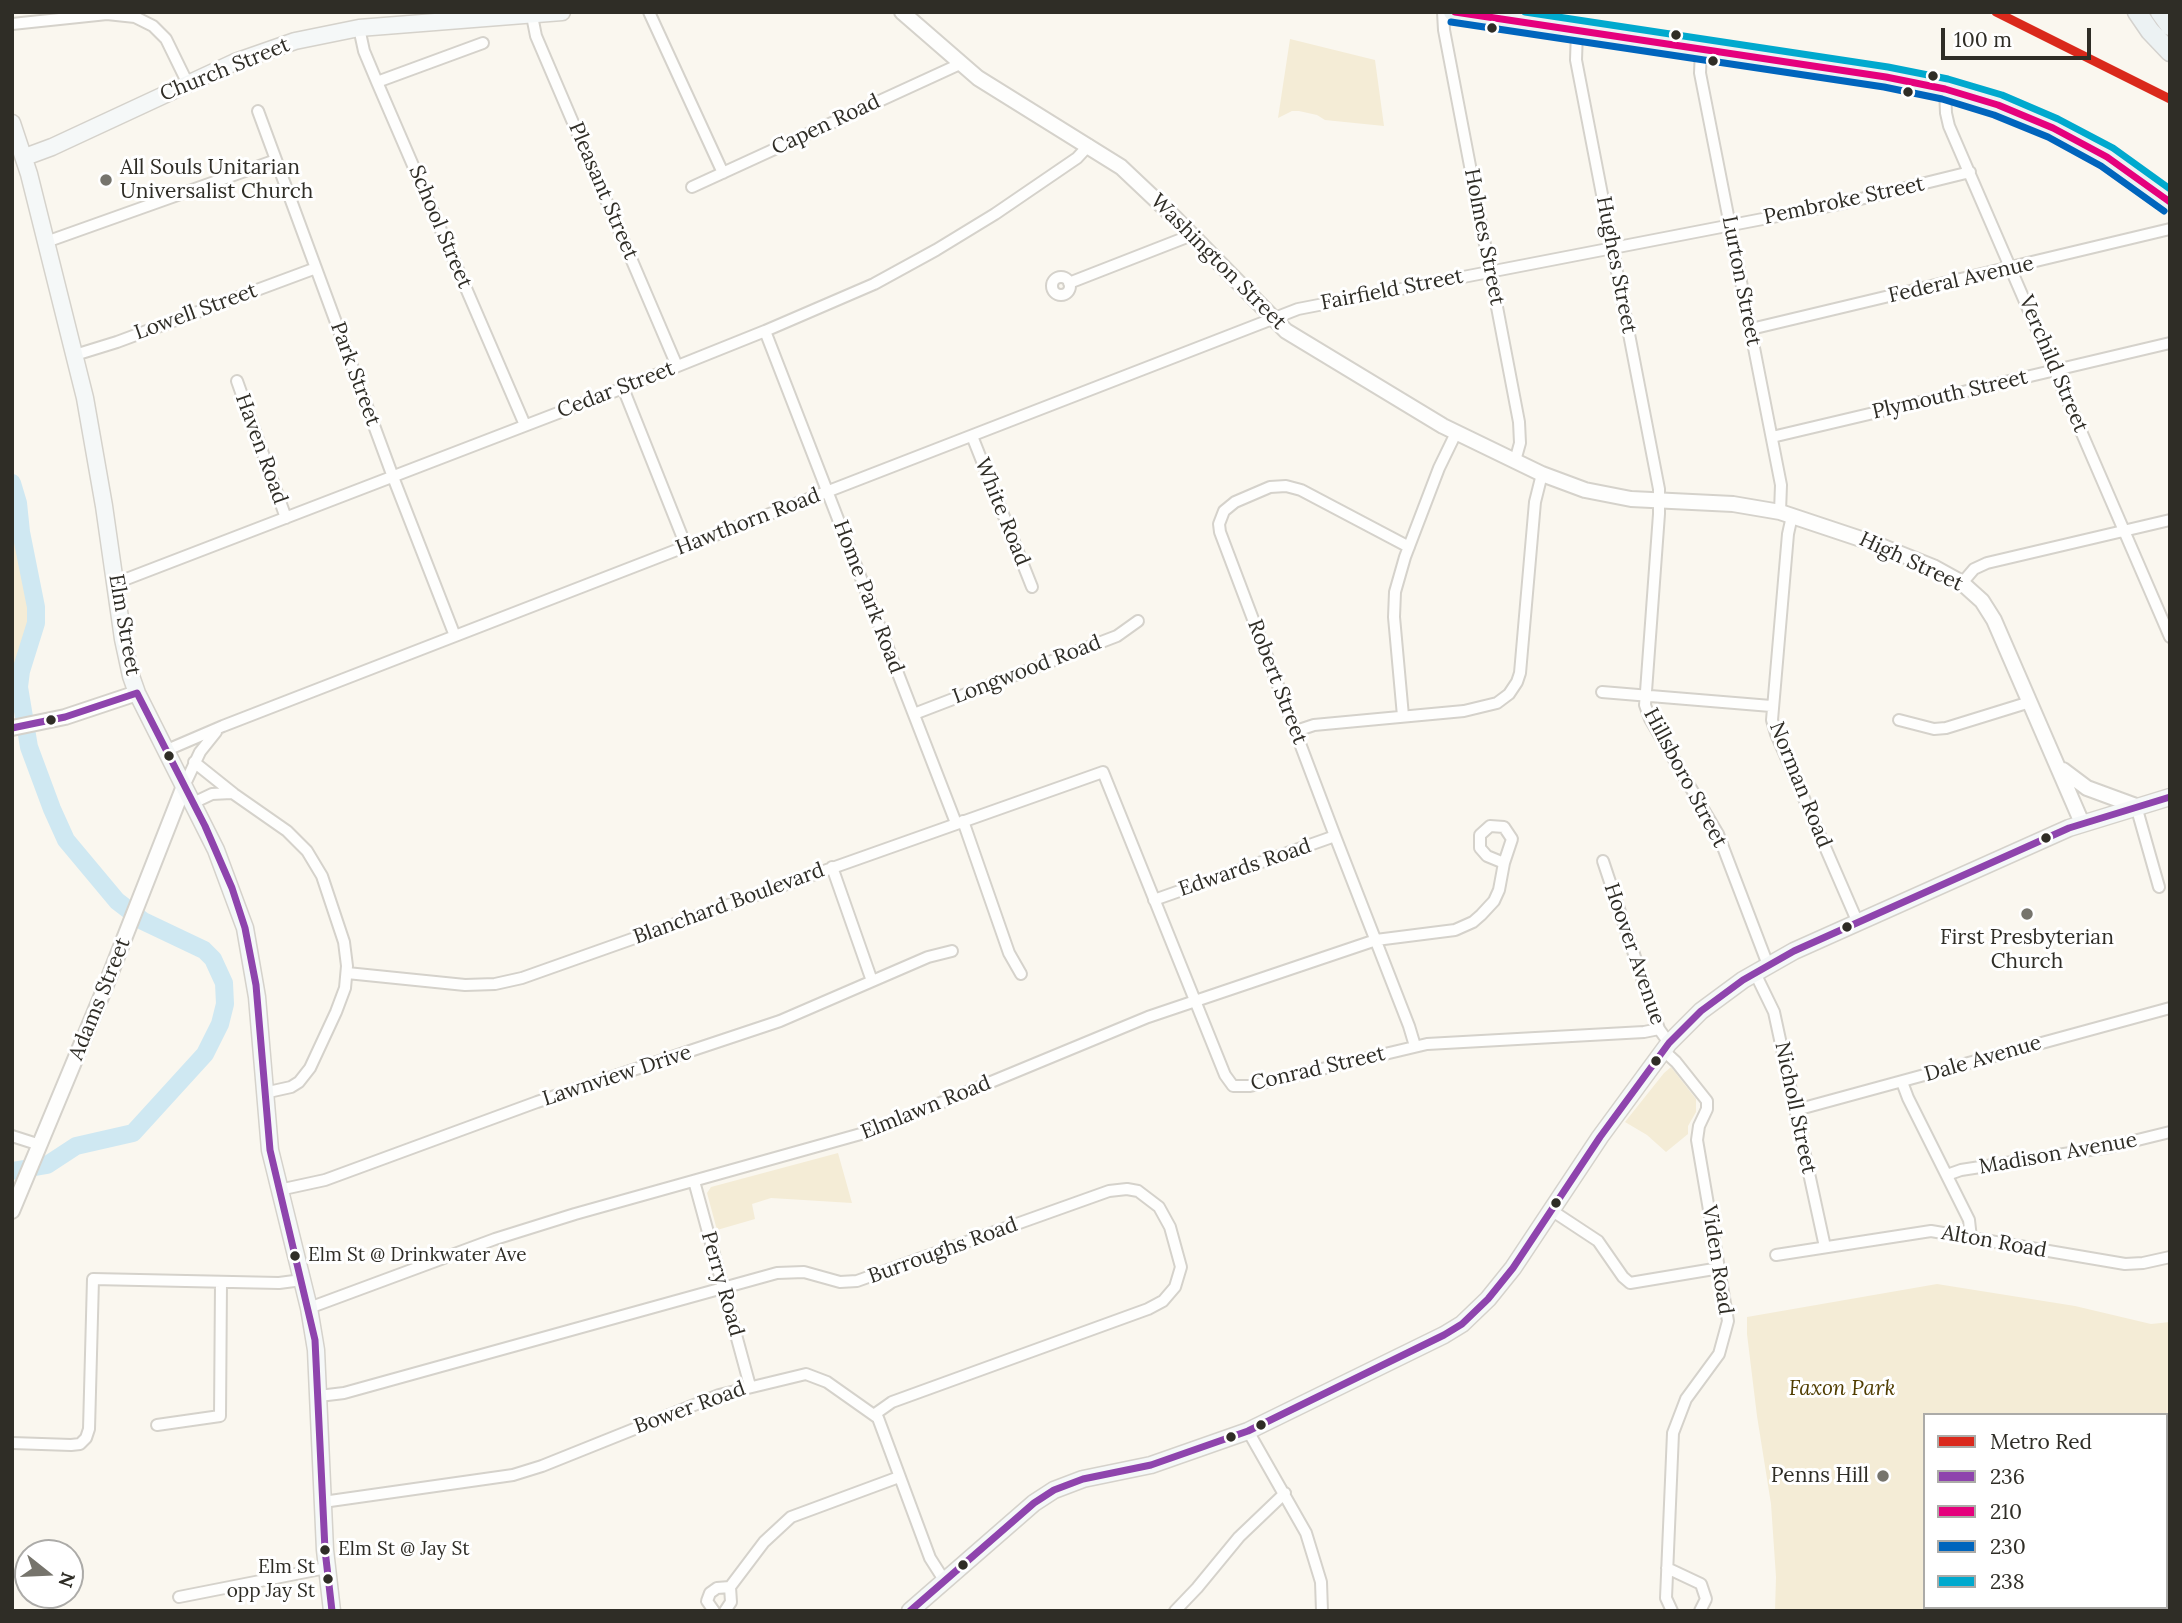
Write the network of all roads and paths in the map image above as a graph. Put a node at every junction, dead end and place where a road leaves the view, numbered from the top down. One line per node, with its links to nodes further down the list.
1 (562, 12): 8 (main road, Church Street)
2 (649, 12): 27 (street)
3 (902, 12): 17 (street, Washington Street)
4 (1443, 12): 38 (street, Holmes Street)
5 (1452, 12): 9 (main road)
6 (2137, 12): 16 (main road)
7 (2160, 12): 11 (main road)
8 (532, 16): 12 (main road, Church Street); 45 (street, Pleasant Street)
9 (1522, 17): 13 (main road)
10 (12, 24): 19 (street)
11 (2170, 26)
12 (359, 28): 18 (street, School Street); 19 (main road, Church Street)
13 (1577, 30): 15 (main road); 34 (street, Hughes Street)
14 (483, 43): 18 (street)
15 (1701, 49): 20 (main road); 30 (street, Lurton Street)
16 (2170, 52)
17 (960, 64): 23 (street, Washington Street); 27 (street, Capen Road)
18 (377, 82): 49 (street, School Street)
19 (188, 84): 24 (main road, Church Street)
20 (1945, 89): 26 (street, Verchild Street); 29 (main road)
21 (258, 111): 25 (street, Park Street)
22 (12, 123): 24 (main road, Elm Street)
23 (1089, 145): 32 (street, Washington Street); 42 (street, Cedar Street)
24 (25, 157): 33 (main road, Elm Street)
25 (276, 160): 33 (street); 36 (street, Park Street)
26 (1970, 172): 30 (street, Pembroke Street); 37 (street, Verchild Street)
27 (723, 173): 28 (street, Capen Road)
28 (692, 187)
29 (2170, 202)
30 (1730, 224): 34 (street, Pembroke Street); 41 (street, Lurton Street)
31 (2170, 229): 37 (street, Federal Avenue)
32 (1192, 235): 39 (street); 40 (street, Washington Street)
33 (46, 242): 44 (main road, Elm Street)
34 (1612, 247): 35 (street, Pembroke Street); 58 (street, Hughes Street)
35 (1553, 259): 38 (street, Fairfield Street)
36 (316, 268): 44 (street, Lowell Street); 55 (street, Park Street)
37 (2011, 268): 41 (street, Federal Avenue); 46 (street, Verchild Street)
38 (1490, 271): 40 (street, Fairfield Street); 53 (street, Holmes Street)
39 (1069, 283)
40 (1273, 319): 50 (street, Washington Street); 51 (street, Hawthorn Road)
41 (1751, 329): 52 (street, Lurton Street)
42 (765, 331): 45 (street, Cedar Street); 56 (street, Home Park Road)
43 (2170, 343): 46 (street, Plymouth Street)
44 (75, 355): 65 (main road, Elm Street)
45 (677, 366): 48 (street, Cedar Street)
46 (2056, 370): 52 (street, Plymouth Street); 62 (street, Verchild Street)
47 (237, 381): 60 (street, Haven Road)
48 (623, 387): 49 (street, Cedar Street); 63 (street)
49 (525, 425): 55 (street, Cedar Street)
50 (1456, 433): 53 (street, Washington Street); 64 (street)
51 (972, 436): 56 (street, Hawthorn Road); 67 (street, White Road)
52 (1772, 437): 59 (street, Lurton Street)
53 (1515, 461): 54 (street, Washington Street)
54 (1542, 474): 57 (street, Washington Street); 77 (street)
55 (393, 477): 60 (street, Cedar Street); 69 (street, Park Street)
56 (828, 492): 63 (street, Hawthorn Road); 76 (street, Home Park Road)
57 (1596, 493): 58 (street, High Street)
58 (1660, 500): 59 (street, High Street); 73 (street, Hillsboro Street)
59 (1786, 514): 66 (street, High Street); 75 (street, Norman Road)
60 (286, 518): 65 (street, Cedar Street)
61 (2170, 520): 62 (street)
62 (2124, 531): 66 (street); 70 (street, Verchild Street)
63 (686, 546): 69 (street, Hawthorn Road)
64 (1409, 547): 77 (street); 81 (street, Robert Street)
65 (116, 583): 72 (main road, Elm Street)
66 (1962, 583): 74 (street, High Street)
67 (1032, 587)
68 (1138, 621): 76 (street, Longwood Road)
69 (455, 636): 79 (street, Hawthorn Road)
70 (2170, 637)
71 (1602, 692): 73 (street)
72 (137, 693): 80 (street); 82 (main road, Elm Street)
73 (1644, 695): 75 (street); 102 (street, Hillsboro Street)
74 (2031, 702): 78 (street); 84 (street, High Street)
75 (1772, 706): 99 (street, Norman Road)
76 (914, 715): 91 (street, Home Park Road)
77 (1403, 716): 81 (street)
78 (1899, 720)
79 (223, 726): 82 (street, Hawthorn Road); 83 (street, Hawthorn Road)
80 (13, 728)
81 (1296, 732): 93 (street, Robert Street)
82 (167, 750): 86 (main road, Elm Street)
83 (194, 762): 86 (street, Hawthorn Road); 87 (street)
84 (2058, 764): 90 (street); 92 (street, High Street)
85 (1102, 772): 91 (street, Blanchard Boulevard); 98 (street, Conrad Street)
86 (184, 786): 89 (main road, Elm Street); 116 (street, Adams Street)
87 (234, 794): 89 (street); 103 (street)
88 (2170, 797): 90 (main road)
89 (193, 803): 112 (main road, Elm Street)
90 (2136, 806): 92 (main road); 97 (street)
91 (960, 822): 96 (street, Blanchard Boulevard); 104 (street, Home Park Road)
92 (2082, 823): 99 (main road)
93 (1335, 836): 98 (street, Edwards Road); 100 (street, Robert Street)
94 (1603, 861): 108 (street, Hoover Avenue)
95 (1504, 863): 100 (street, Elmlawn Road)
96 (832, 867): 103 (street, Blanchard Boulevard); 105 (street)
97 (2159, 887)
98 (1154, 900): 106 (street, Conrad Street)
99 (1858, 923): 102 (main road)
100 (1376, 940): 106 (street, Elmlawn Road); 109 (street, Robert Street)
101 (952, 951): 105 (street, Lawnview Drive)
102 (1761, 969): 110 (main road); 113 (street, Nicholl Street)
103 (347, 974): 112 (street)
104 (1021, 974)
105 (872, 981): 119 (street, Lawnview Drive)
106 (1195, 1000): 109 (street, Conrad Street); 118 (street, Elmlawn Road)
107 (2170, 1008): 111 (street, Dale Avenue)
108 (1659, 1029): 109 (street, Conrad Street); 110 (street, Hoover Avenue)
109 (1415, 1046)
110 (1667, 1047): 121 (main road); 126 (street, Viden Road)
111 (1902, 1082): 113 (street, Dale Avenue); 117 (street)
112 (264, 1093): 119 (main road, Elm Street)
113 (1796, 1110): 123 (street, Nicholl Street)
114 (2170, 1132): 117 (street, Madison Avenue)
115 (12, 1136): 116 (street)
116 (37, 1152): 120 (street, Adams Street)
117 (1947, 1175): 122 (street)
118 (694, 1181): 129 (street, Perry Road); 130 (street, Elmlawn Road)
119 (279, 1190): 127 (main road, Elm Street)
120 (12, 1210)
121 (1551, 1210): 126 (street); 135 (main road)
122 (1971, 1238): 123 (street, Alton Road); 125 (street, Alton Road)
123 (1825, 1247): 124 (street, Alton Road)
124 (1776, 1255)
125 (2170, 1257)
126 (1720, 1268): 141 (street, Viden Road)
127 (302, 1280): 128 (street); 130 (main road, Elm Street)
128 (221, 1283): 134 (street); 136 (street)
129 (724, 1288): 131 (street, Perry Road); 132 (street, Burroughs Road); 133 (street, Burroughs Road)
130 (309, 1308): 132 (main road, Elm Street)
131 (750, 1386): 133 (street, Bower Road); 139 (street, Bower Road)
132 (319, 1396): 139 (main road, Elm Street)
133 (875, 1414): 137 (street)
134 (157, 1425)
135 (1248, 1431): 138 (street); 142 (main road)
136 (12, 1443)
137 (899, 1477): 142 (street); 143 (street)
138 (1285, 1493): 149 (street); 150 (street)
139 (323, 1502): 140 (main road, Elm Street)
140 (326, 1568): 144 (street); 146 (main road, Elm Street)
141 (1667, 1568): 151 (street, Viden Road); 152 (street)
142 (944, 1580): 145 (main road)
143 (730, 1587): 147 (street); 148 (street)
144 (179, 1597)
145 (914, 1609)
146 (332, 1611)
147 (714, 1611)
148 (725, 1611)
149 (1175, 1611)
150 (1322, 1611)
151 (1672, 1611)
152 (1700, 1611)

